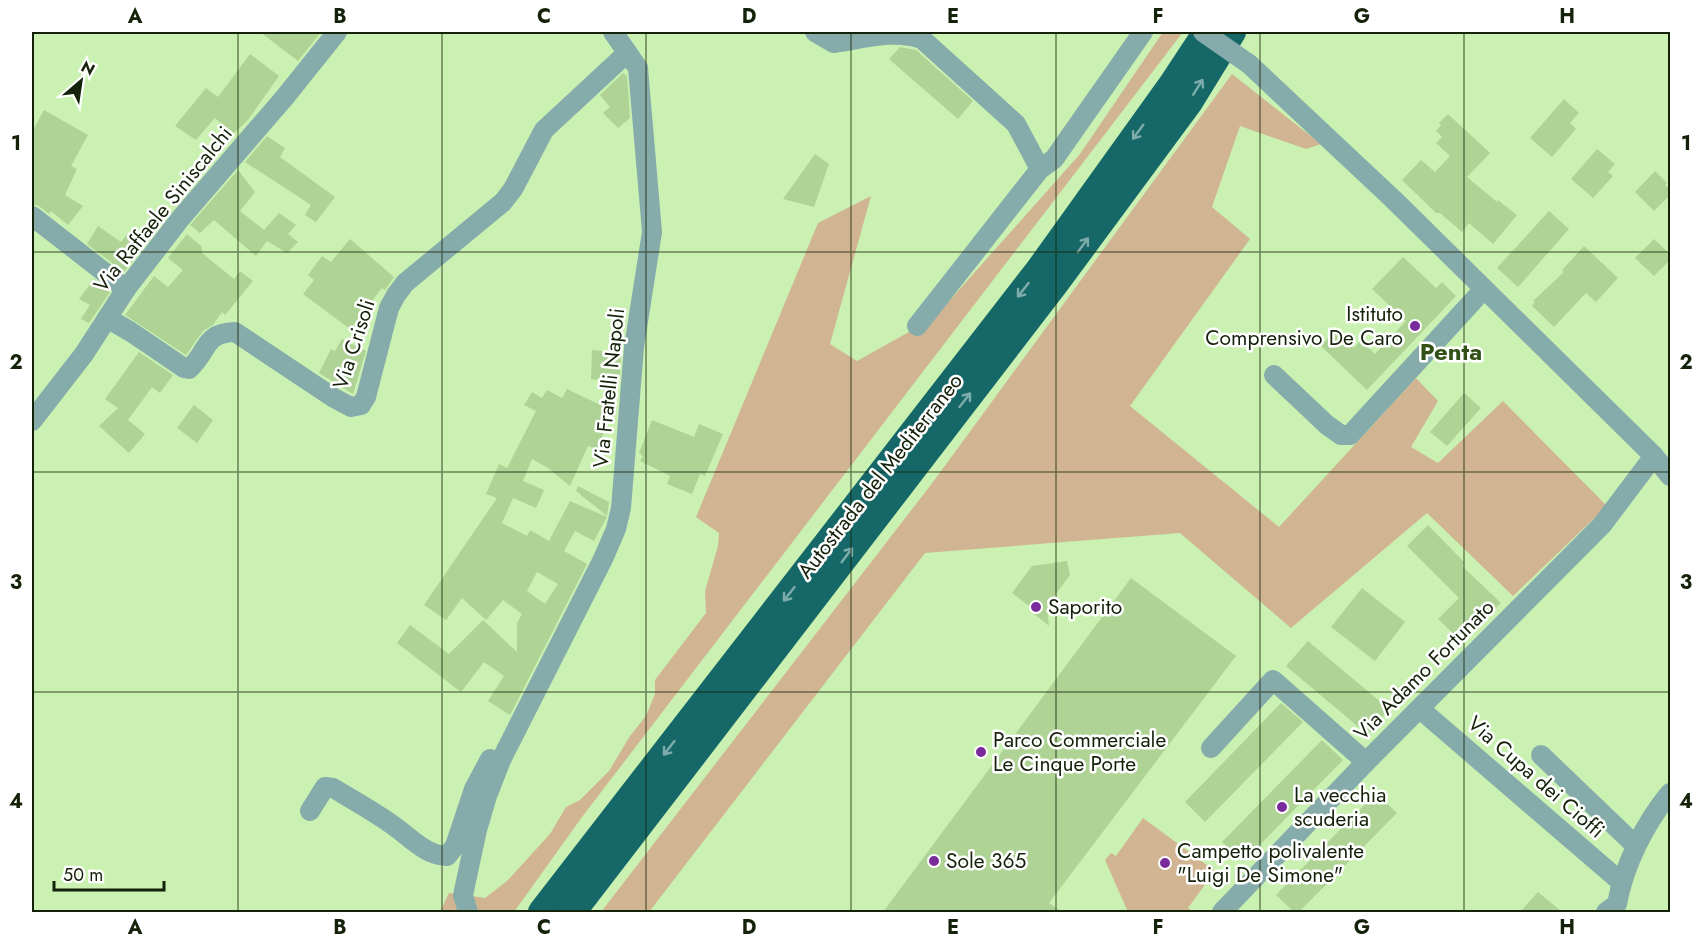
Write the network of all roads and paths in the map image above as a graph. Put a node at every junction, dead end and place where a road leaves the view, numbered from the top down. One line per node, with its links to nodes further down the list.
1 (337, 32): 12 (street, Via Raffaele Siniscalchi)
2 (613, 32): 8 (street, Via Fratelli Napoli)
3 (815, 32): 10 (street)
4 (1143, 32): 10 (street)
5 (1195, 32): 9 (highway)
6 (1205, 32): 9 (highway, Autostrada del Mediterraneo); 13 (street, bridge)
7 (1232, 32): 20 (highway, Autostrada del Mediterraneo, one-way to 7)
8 (627, 53): 14 (street, Via Crisoli); 22 (street, Via Fratelli Napoli)
9 (1172, 85): 32 (highway, Autostrada del Mediterraneo, one-way to 32)
10 (1040, 169): 15 (street)
11 (32, 216): 12 (street)
12 (126, 289): 14 (street, Via Raffaele Siniscalchi)
13 (1484, 290): 16 (street); 18 (street)
14 (107, 318): 17 (street, Via Raffaele Siniscalchi)
15 (917, 326)
16 (1274, 375)
17 (32, 421)
18 (1653, 456): 19 (street); 21 (street, Via Adamo Fortunato)
19 (1671, 476)
20 (748, 685): 33 (highway, Autostrada del Mediterraneo); 34 (highway)
21 (1420, 709): 25 (street, Via Adamo Fortunato); 29 (street, Via Cupa dei Cioffi)
22 (514, 734): 27 (street, Via Fratelli Napoli); 31 (street, Via Fratelli Napoli)
23 (1211, 748): 25 (street)
24 (1541, 755): 28 (street)
25 (1366, 762): 35 (street, Via Adamo Fortunato)
26 (1671, 793): 28 (street)
27 (310, 811)
28 (1636, 846): 29 (street)
29 (1621, 882): 30 (street)
30 (1617, 910)
31 (468, 912)
32 (542, 912)
33 (573, 912)
34 (584, 912)
35 (1222, 912)

